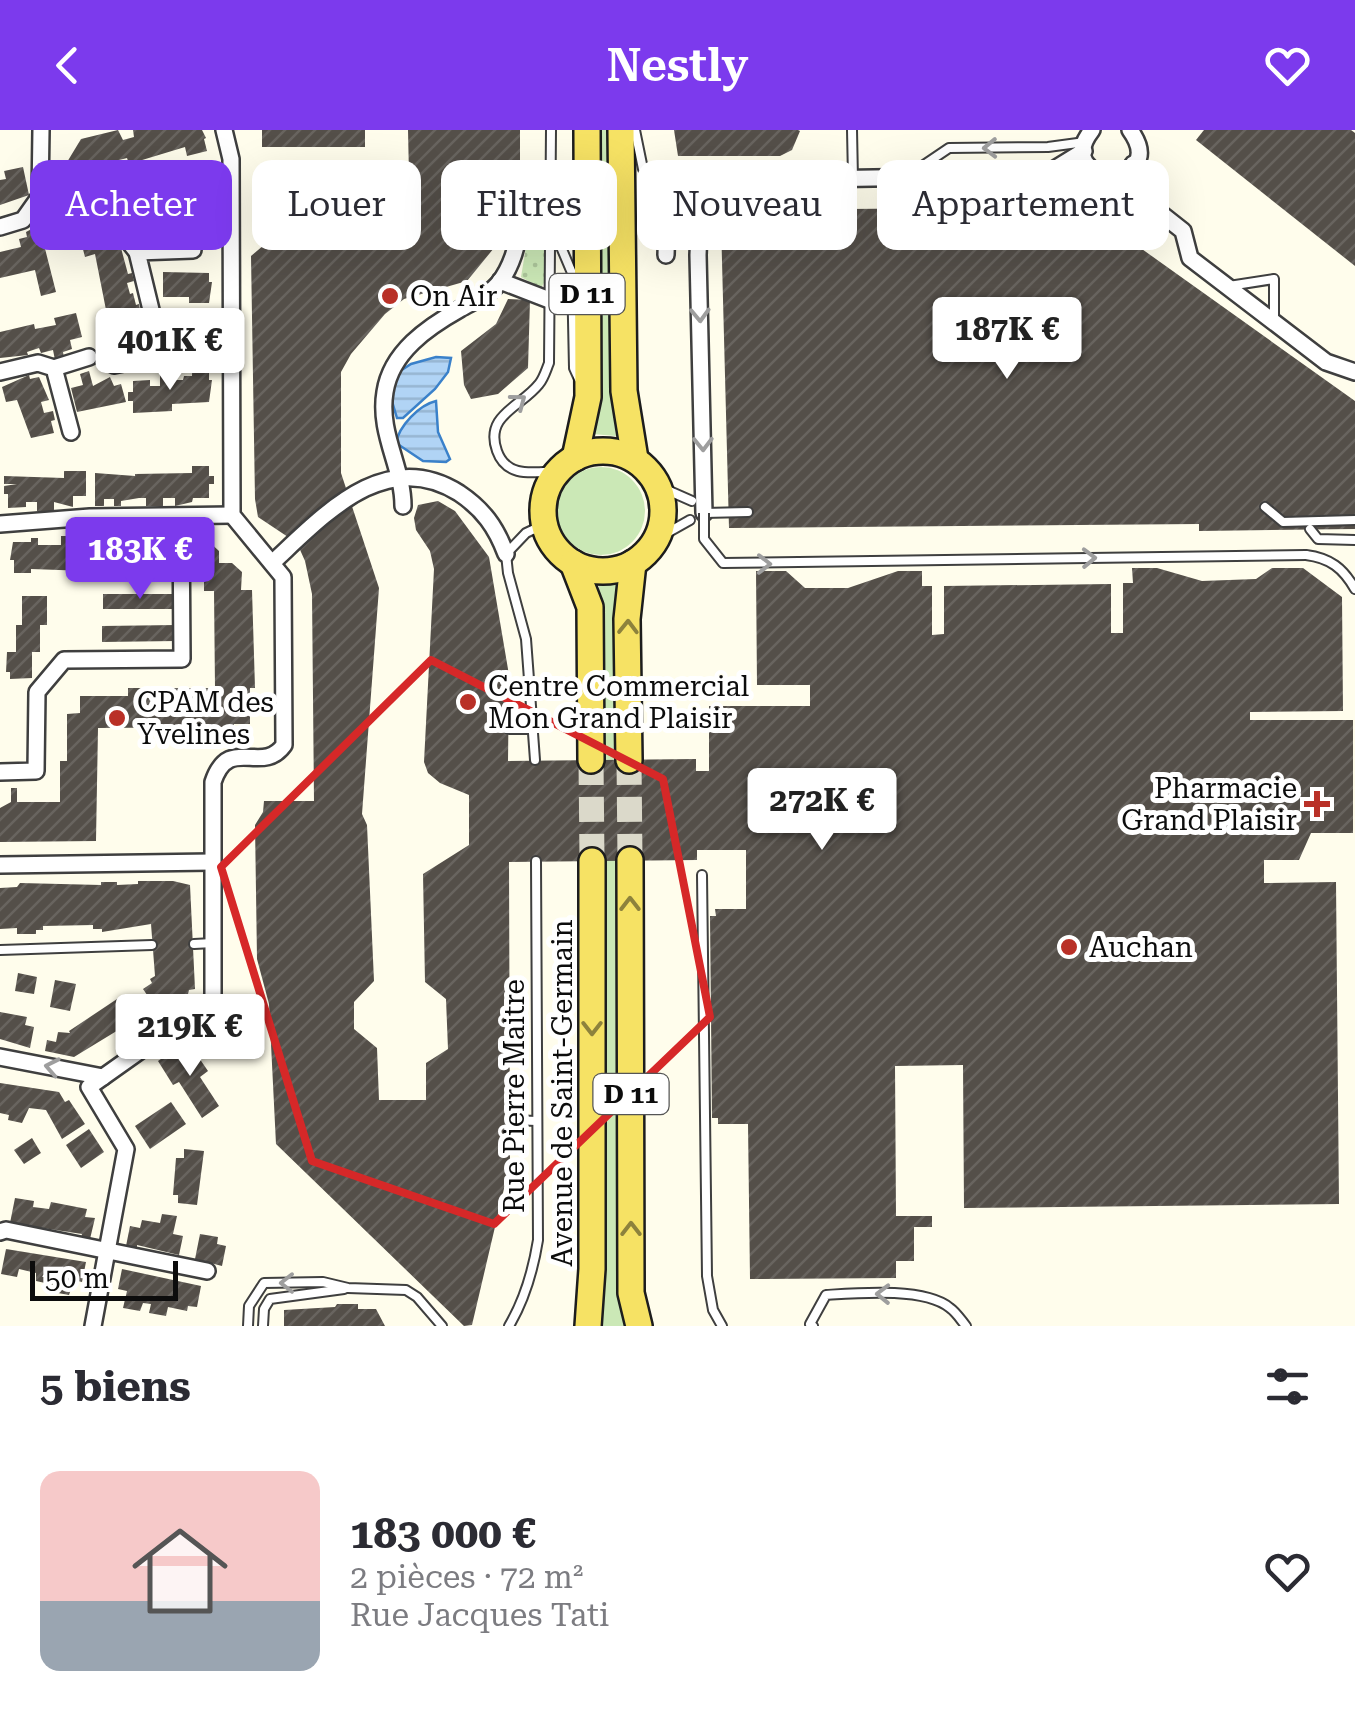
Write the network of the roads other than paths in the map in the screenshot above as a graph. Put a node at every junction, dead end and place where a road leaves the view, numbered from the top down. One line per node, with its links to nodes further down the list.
1 (224, 130): 30 (street)
2 (551, 130): 10 (lane)
3 (587, 130): 37 (main road, D 11)
4 (621, 130): 39 (main road, D 11)
5 (635, 130): 11 (lane)
6 (852, 130): 12 (lane)
7 (1130, 130): 15 (street)
8 (47, 131): 17 (street)
9 (1087, 141): 13 (lane, one-way to 13); 14 (street)
10 (551, 160)
11 (642, 160)
12 (852, 160)
13 (931, 160)
14 (1064, 160)
15 (1134, 160)
16 (1169, 220): 27 (street)
17 (0, 227)
18 (193, 250): 24 (street)
19 (516, 250): 26 (street)
20 (552, 250): 28 (lane)
21 (563, 250): 37 (lane)
22 (666, 250): 25 (street)
23 (698, 250): 45 (street, one-way to 45)
24 (137, 252): 31 (street)
25 (666, 255)
26 (500, 280): 28 (street); 41 (street)
27 (1224, 286): 29 (street); 29 (lane)
28 (552, 301): 40 (lane, one-way to 28)
29 (1274, 323): 36 (street)
30 (231, 353): 31 (street); 47 (street)
31 (162, 355): 33 (street)
32 (88, 358): 34 (street)
33 (114, 365)
34 (54, 368): 35 (street); 38 (street)
35 (0, 372)
36 (1355, 372)
37 (588, 396): 40 (main road, D 11)
38 (72, 432)
39 (635, 459): 40 (main road); 42 (main road)
40 (566, 464): 51 (main road)
41 (400, 476): 43 (street); 55 (street); 57 (street)
42 (658, 486): 45 (lane); 53 (main road)
43 (403, 506)
44 (1265, 507): 49 (lane)
45 (695, 512): 46 (lane); 53 (lane); 59 (lane, one-way to 59, bridge)
46 (748, 512)
47 (232, 515): 48 (street); 57 (street)
48 (181, 517): 50 (street); 65 (street)
49 (1355, 520)
50 (0, 524)
51 (545, 524): 55 (lane); 56 (main road)
52 (1310, 530): 54 (lane)
53 (658, 538): 58 (main road)
54 (1355, 540)
55 (506, 554): 61 (lane)
56 (573, 563): 58 (main road); 63 (main road)
57 (272, 564): 70 (street)
58 (633, 564): 64 (main road, one-way to 58)
59 (1355, 589)
60 (509, 729): 61 (lane)
61 (534, 729): 62 (lane)
62 (536, 760)
63 (592, 760)
64 (629, 760)
65 (0, 772)
66 (630, 860): 90 (main road, D 11, one-way to 66)
67 (536, 861): 79 (lane, Rue Pierre Maitre)
68 (592, 861): 89 (main road, Avenue de Saint-Germain / D 11, one-way to 89)
69 (0, 865): 70 (street)
70 (213, 868): 74 (street)
71 (702, 874): 91 (lane)
72 (152, 944): 75 (lane)
73 (194, 944): 74 (lane)
74 (213, 944): 77 (street)
75 (0, 950)
76 (0, 1057): 77 (street, one-way to 76)
77 (103, 1077): 81 (street)
78 (510, 1120): 79 (lane)
79 (537, 1121): 88 (lane, Rue Pierre Maitre)
80 (0, 1232): 81 (street)
81 (108, 1251): 82 (street); 84 (street)
82 (208, 1271)
83 (348, 1288): 85 (lane, one-way to 85); 86 (lane); 87 (lane)
84 (92, 1326)
85 (248, 1326)
86 (263, 1326)
87 (442, 1326)
88 (509, 1326)
89 (588, 1326)
90 (638, 1326)
91 (722, 1326)
92 (813, 1326): 93 (lane, one-way to 92)
93 (966, 1326)

